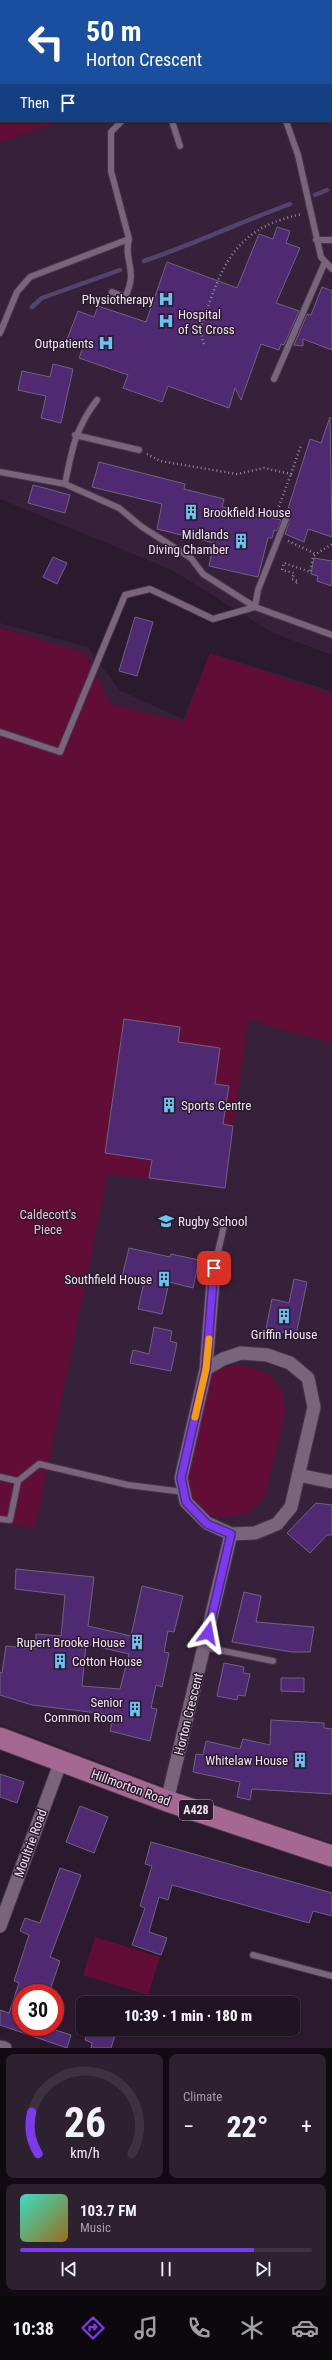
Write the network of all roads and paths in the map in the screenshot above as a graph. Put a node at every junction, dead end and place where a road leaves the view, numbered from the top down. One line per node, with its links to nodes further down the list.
1 (121, 122): 6 (lane)
2 (172, 122): 4 (lane)
3 (286, 122): 5 (lane)
4 (180, 146)
5 (310, 213): 7 (lane); 13 (path)
6 (129, 239): 11 (lane); 12 (lane)
7 (316, 240): 8 (lane); 9 (lane)
8 (332, 240)
9 (325, 262): 10 (lane); 14 (lane)
10 (332, 269)
11 (112, 292)
12 (0, 333)
13 (204, 344)
14 (274, 379)
15 (97, 400): 16 (lane)
16 (75, 435): 18 (lane); 21 (lane)
17 (301, 445): 20 (path)
18 (139, 450): 20 (path)
19 (0, 472): 21 (lane)
20 (291, 474): 22 (path)
21 (65, 484): 27 (lane)
22 (286, 519): 23 (lane)
23 (278, 537): 25 (path); 27 (lane)
24 (332, 544): 25 (path)
25 (317, 554): 26 (path)
26 (296, 583)
27 (255, 607): 28 (lane); 29 (lane)
28 (332, 635)
29 (0, 732)
30 (224, 1226): 31 (lane)
31 (214, 1268): 32 (street)
32 (206, 1369): 33 (street); 37 (street)
33 (298, 1475): 36 (street); 39 (street)
34 (0, 1477): 35 (lane)
35 (18, 1481): 37 (lane); 38 (lane)
36 (332, 1482)
37 (184, 1492): 39 (street)
38 (0, 1519)
39 (231, 1534): 40 (street, Horton Crescent)
40 (204, 1647): 41 (lane); 44 (street, Horton Crescent)
41 (273, 1661)
42 (0, 1738): 43 (highway, Hillmorton Road / A428)
43 (61, 1761): 44 (highway, Hillmorton Road / A428); 46 (street, Moultrie Road)
44 (167, 1800): 45 (highway, Hillmorton Road / A428)
45 (332, 1856)
46 (0, 1926)
47 (253, 1955): 48 (lane)
48 (332, 1976)
49 (0, 2046): 50 (street)
50 (5, 2048)

